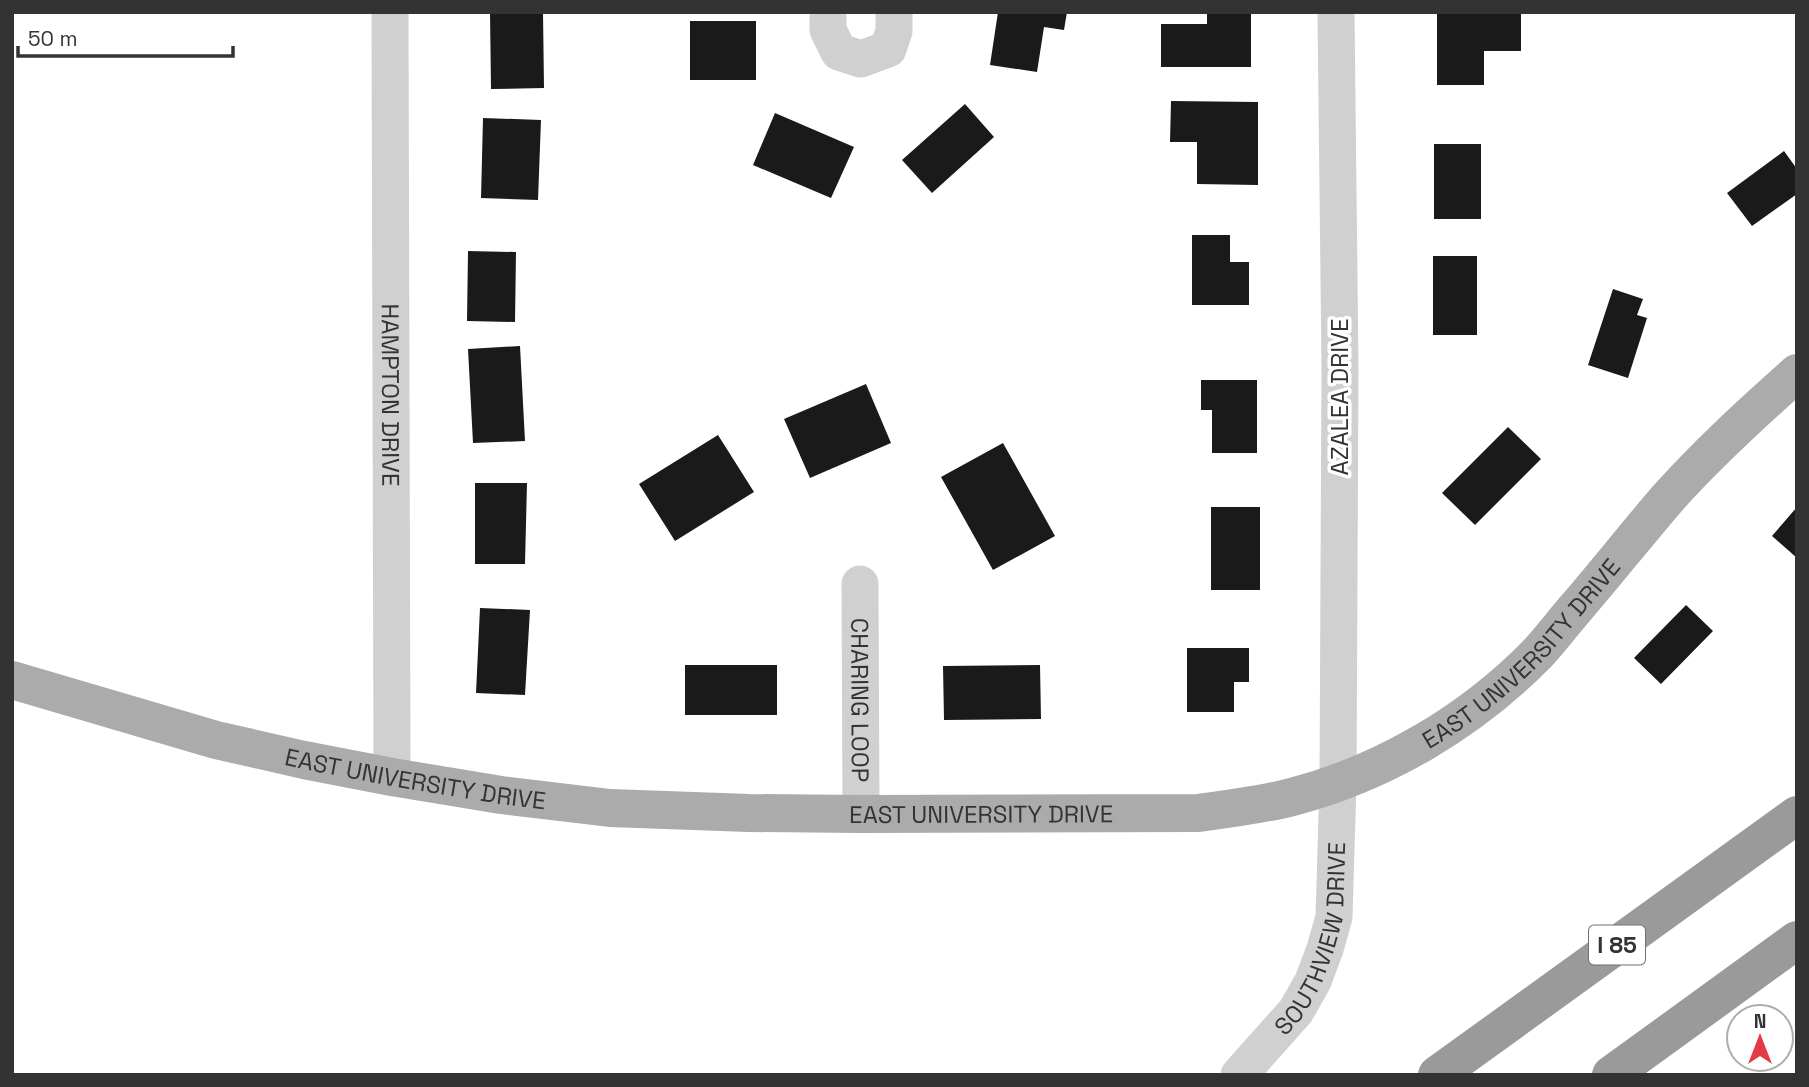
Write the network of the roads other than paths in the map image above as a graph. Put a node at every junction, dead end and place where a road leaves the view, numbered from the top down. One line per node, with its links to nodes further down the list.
1 (390, 12): 8 (street, HAMPTON DRIVE)
2 (828, 12): 3 (street)
3 (894, 12)
4 (1336, 12): 9 (street, AZALEA DRIVE)
5 (1797, 373): 9 (main road, EAST UNIVERSITY DRIVE)
6 (860, 584): 10 (street, CHARING LOOP)
7 (12, 680): 8 (main road, EAST UNIVERSITY DRIVE)
8 (393, 777): 10 (main road, EAST UNIVERSITY DRIVE)
9 (1338, 783): 10 (main road, EAST UNIVERSITY DRIVE); 13 (street, SOUTHVIEW DRIVE)
10 (861, 814)
11 (1797, 815): 14 (highway, I 85)
12 (1797, 940): 15 (highway)
13 (1239, 1075)
14 (1437, 1075)
15 (1611, 1075)

